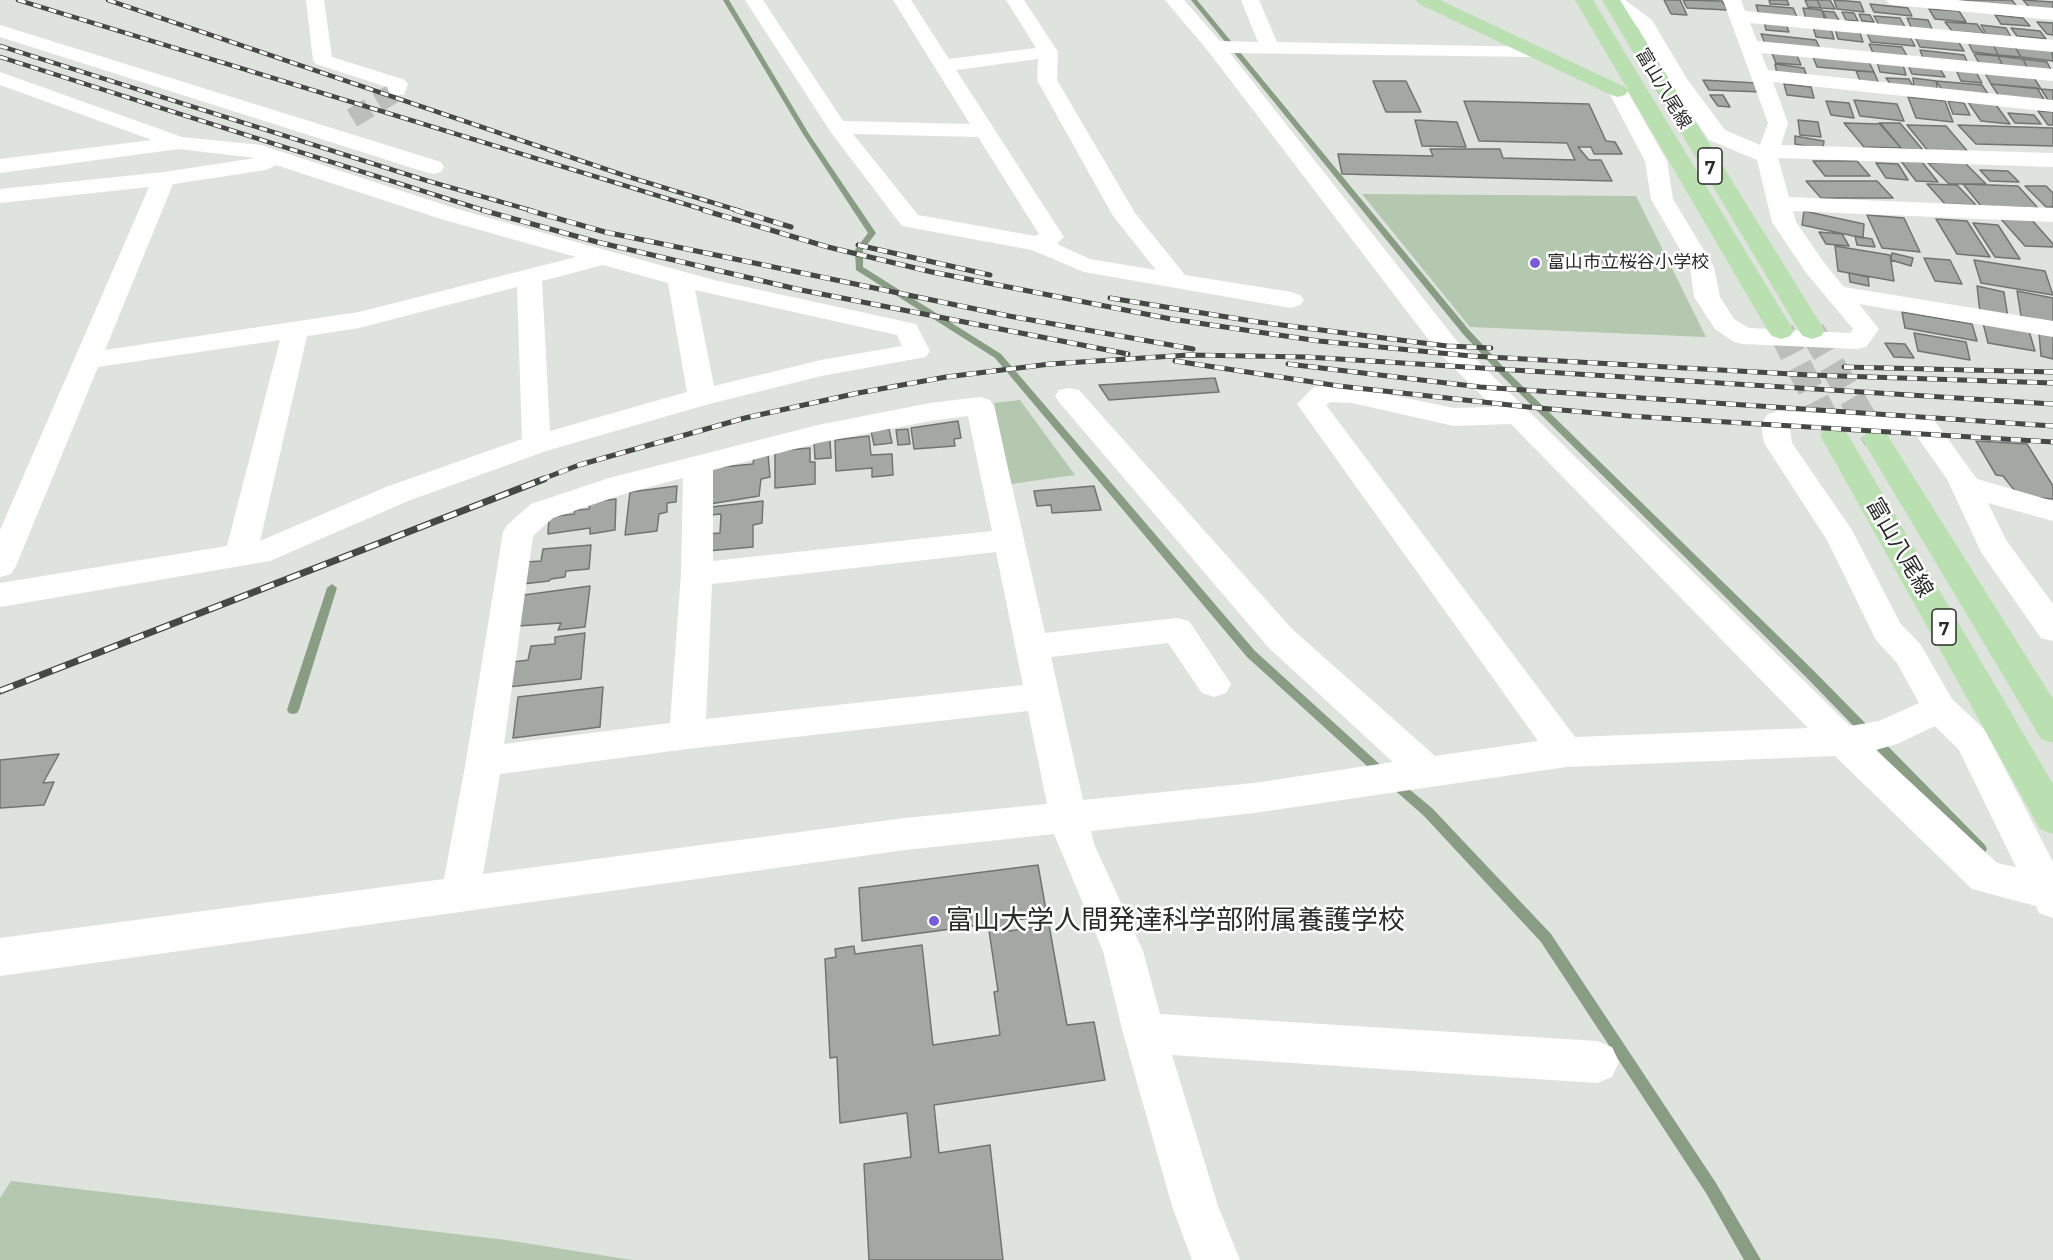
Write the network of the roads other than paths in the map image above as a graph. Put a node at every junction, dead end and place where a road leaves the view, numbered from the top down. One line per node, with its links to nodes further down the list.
1 (315, 0): 27 (street)
2 (754, 0): 30 (street)
3 (902, 0): 22 (street)
4 (1015, 0): 21 (street)
5 (1032, 0): 14 (street)
6 (1174, 0): 18 (street)
7 (1250, 0): 19 (street)
8 (1425, 0): 20 (main road, 富山八尾線)
9 (1584, 0): 52 (main road, 富山八尾線 / 7)
10 (1612, 0): 34 (street); 53 (main road, 富山八尾線 / 7)
11 (1895, 0): 13 (street)
12 (1735, 8): 16 (street); 17 (street)
13 (2053, 14)
14 (1048, 23)
15 (0, 31): 32 (street)
16 (1750, 46): 23 (street); 24 (street)
17 (2053, 46)
18 (1215, 47): 19 (street); 57 (street)
19 (1270, 48): 20 (street)
20 (1533, 51): 26 (main road, 富山八尾線)
21 (1048, 52): 22 (street); 47 (street)
22 (942, 66): 31 (street)
23 (1762, 75): 28 (street); 34 (street)
24 (2053, 75)
25 (0, 78): 33 (street)
26 (1618, 91): 48 (street)
27 (397, 92)
28 (2053, 106)
29 (352, 118): 32 (street)
30 (837, 127): 31 (street); 43 (street)
31 (983, 130): 43 (street)
32 (336, 136): 35 (street); 39 (street)
33 (179, 143): 35 (street); 37 (street)
34 (1768, 153): 36 (street); 41 (street)
35 (286, 160): 38 (street); 39 (street)
36 (2053, 160)
37 (0, 166)
38 (164, 179): 40 (street); 54 (street)
39 (386, 193): 44 (street)
40 (0, 196)
41 (1781, 204): 42 (street); 48 (street)
42 (2053, 215)
43 (1038, 244): 47 (street)
44 (605, 257): 45 (street); 46 (street)
45 (529, 277): 50 (street); 60 (street)
46 (680, 279): 56 (street); 56 (street)
47 (1176, 279): 49 (street)
48 (1837, 293): 51 (street)
49 (1291, 300)
50 (296, 329): 54 (street); 65 (street)
51 (2053, 329)
52 (1781, 331)
53 (1812, 331)
54 (87, 361): 66 (street)
55 (1069, 396): 79 (street)
56 (702, 397): 60 (street)
57 (1518, 415): 76 (street); 77 (street)
58 (1834, 435): 81 (main road, 富山八尾線 / 7)
59 (1876, 439): 74 (main road, 富山八尾線 / 7)
60 (536, 444): 65 (street)
61 (698, 464): 64 (street); 67 (street); 78 (street)
62 (1965, 486): 63 (street); 69 (street); 73 (street)
63 (2053, 511)
64 (1009, 540): 67 (street); 70 (street)
65 (241, 554): 68 (street)
66 (0, 566)
67 (697, 574): 75 (street)
68 (0, 595)
69 (2053, 629)
70 (1032, 647): 71 (street); 72 (street)
71 (1214, 684)
72 (1043, 696): 75 (street); 80 (street)
73 (1940, 709): 76 (street); 83 (street)
74 (2053, 729)
75 (687, 735): 78 (street)
76 (1860, 738): 77 (street); 83 (street)
77 (1566, 752): 79 (street)
78 (484, 761): 82 (street)
79 (1428, 771): 80 (street)
80 (1068, 816): 82 (street); 85 (street)
81 (2053, 818)
82 (460, 896): 84 (street)
83 (2051, 896)
84 (0, 957)
85 (1144, 1033): 86 (street); 87 (street)
86 (1597, 1062)
87 (1216, 1260)

